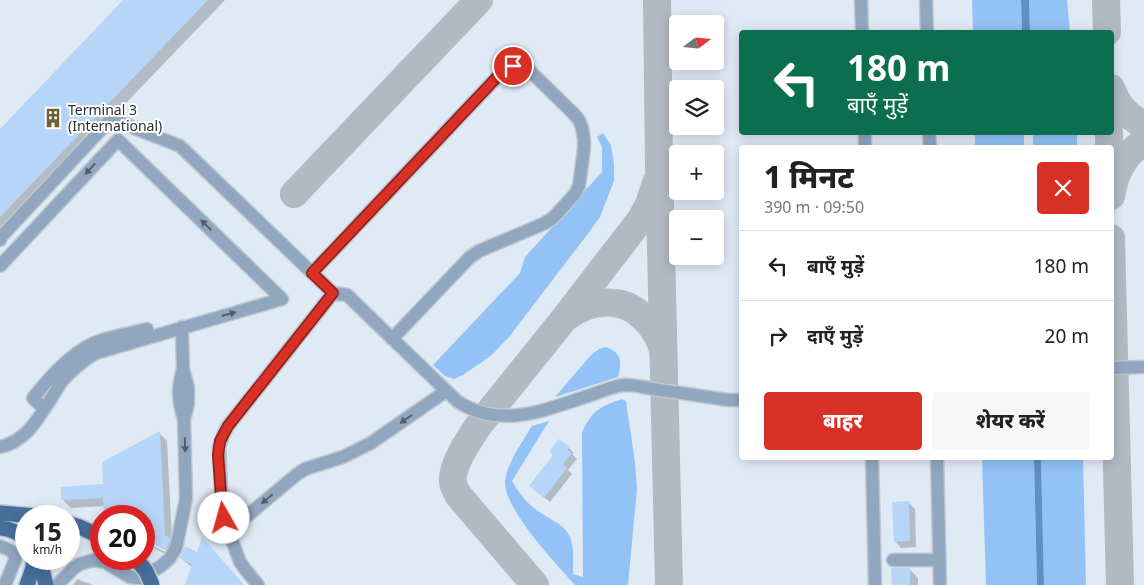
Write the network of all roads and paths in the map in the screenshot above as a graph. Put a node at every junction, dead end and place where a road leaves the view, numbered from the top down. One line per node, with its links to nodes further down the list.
1 (862, 0): 3 (lane)
2 (926, 0): 4 (lane)
3 (862, 30)
4 (927, 30)
5 (1, 238): 7 (lane)
6 (0, 266): 10 (lane, one-way to 6)
7 (312, 273): 8 (lane); 11 (lane)
8 (333, 293): 11 (lane); 23 (lane)
9 (159, 326): 14 (lane)
10 (182, 327): 14 (lane); 35 (lane, one-way to 35)
11 (392, 339): 15 (lane)
12 (1144, 367): 13 (lane)
13 (1114, 368)
14 (59, 377): 17 (lane)
15 (446, 391): 16 (lane); 23 (lane, one-way to 23)
16 (739, 400)
17 (0, 447)
18 (872, 460): 39 (lane)
19 (937, 460): 27 (lane)
20 (0, 513): 21 (main road)
21 (15, 514)
22 (0, 528): 24 (main road)
23 (230, 531): 38 (lane)
24 (15, 532)
25 (0, 546): 32 (lane)
26 (893, 560): 27 (lane)
27 (939, 560): 40 (lane)
28 (33, 570): 33 (main road)
29 (42, 570): 34 (main road)
30 (145, 570): 36 (main road, bridge)
31 (146, 570): 37 (main road, bridge)
32 (5, 585)
33 (27, 585)
34 (46, 585)
35 (57, 585)
36 (152, 585)
37 (159, 585)
38 (258, 585)
39 (875, 585)
40 (940, 585)

